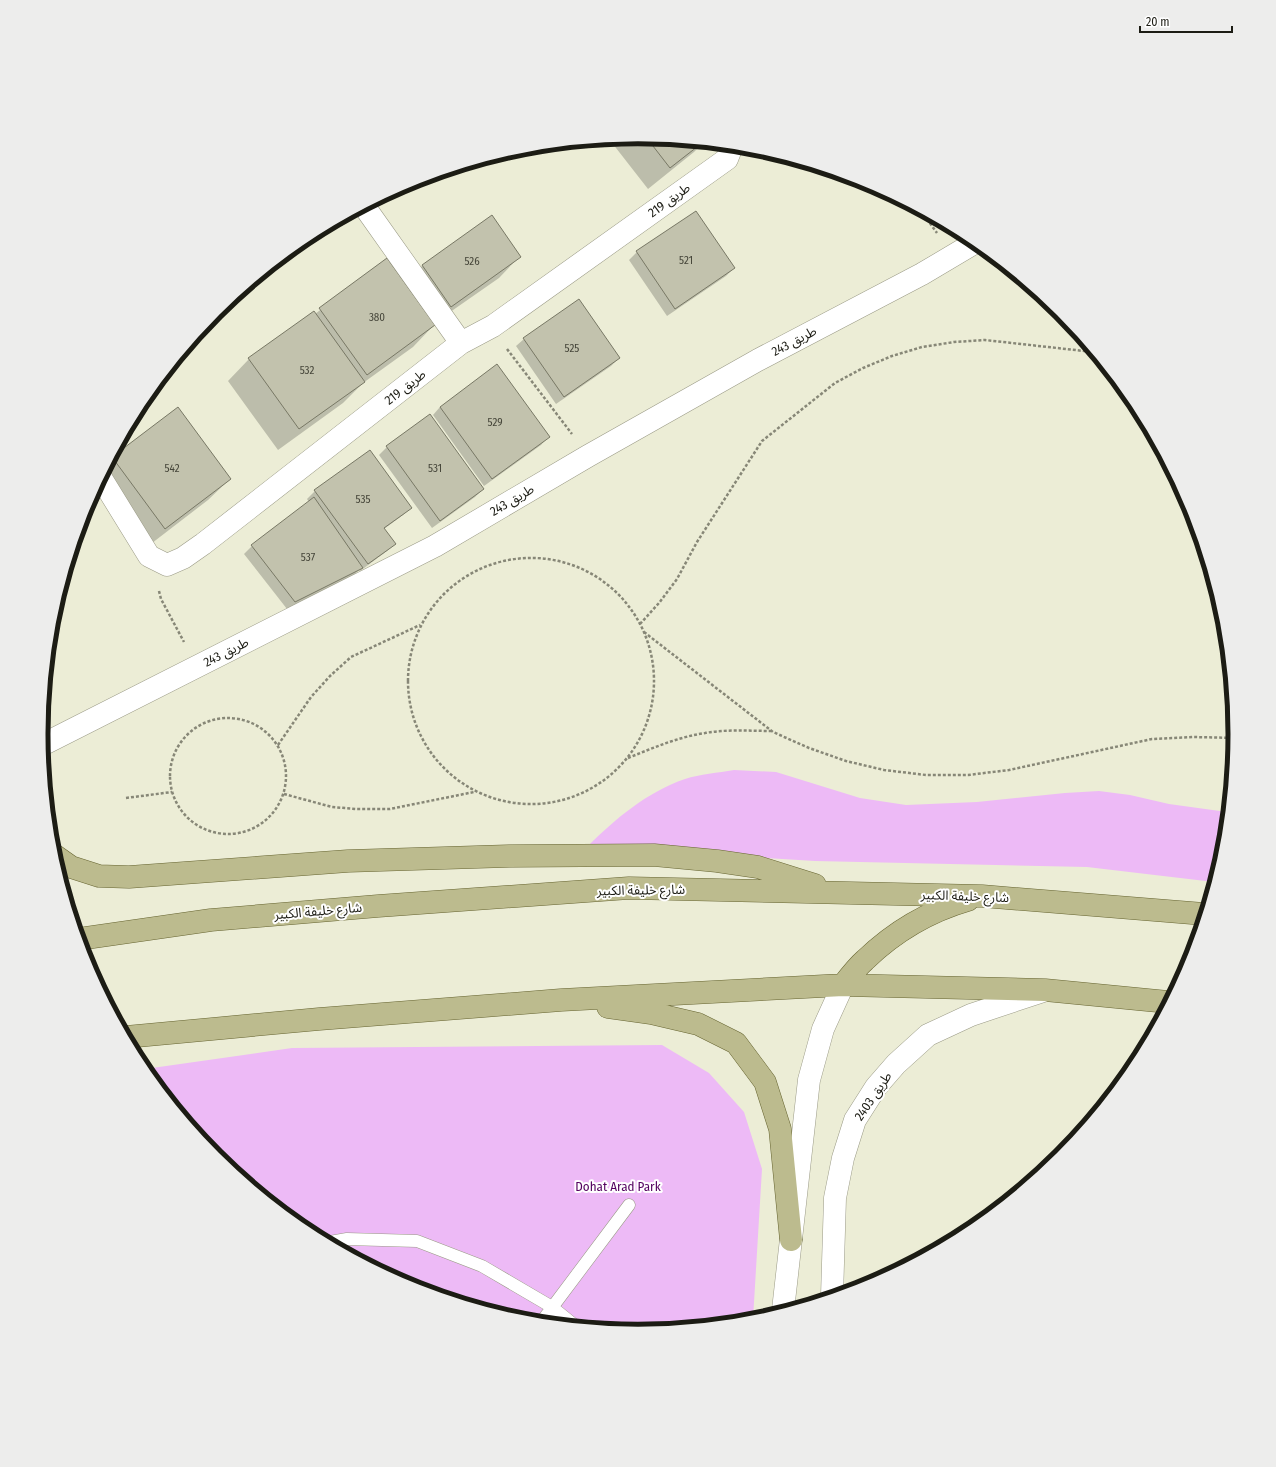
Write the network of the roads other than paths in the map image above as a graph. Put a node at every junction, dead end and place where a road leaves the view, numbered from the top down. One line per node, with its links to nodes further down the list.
1 (730, 151): 4 (street, طريق 219)
2 (367, 210): 4 (street)
3 (970, 246): 6 (street, طريق 243)
4 (461, 344): 5 (street, طريق 219)
5 (104, 483)
6 (48, 743)
7 (62, 861): 8 (main road)
8 (838, 893): 9 (main road, شارع خليفة الكبير); 11 (main road, شارع خليفة الكبير)
9 (982, 896): 10 (main road, شارع خليفة الكبير); 12 (main road)
10 (1200, 914)
11 (85, 938)
12 (843, 985): 13 (main road); 14 (main road); 18 (street)
13 (1045, 990): 15 (main road); 20 (street, طريق 2403)
14 (561, 1000): 16 (main road); 18 (main road)
15 (1163, 1002)
16 (132, 1036)
17 (629, 1205): 22 (lane)
18 (791, 1240): 21 (street)
19 (338, 1241): 22 (lane)
20 (832, 1290)
21 (784, 1305)
22 (552, 1307): 23 (lane); 24 (lane)
23 (546, 1316)
24 (566, 1319)

